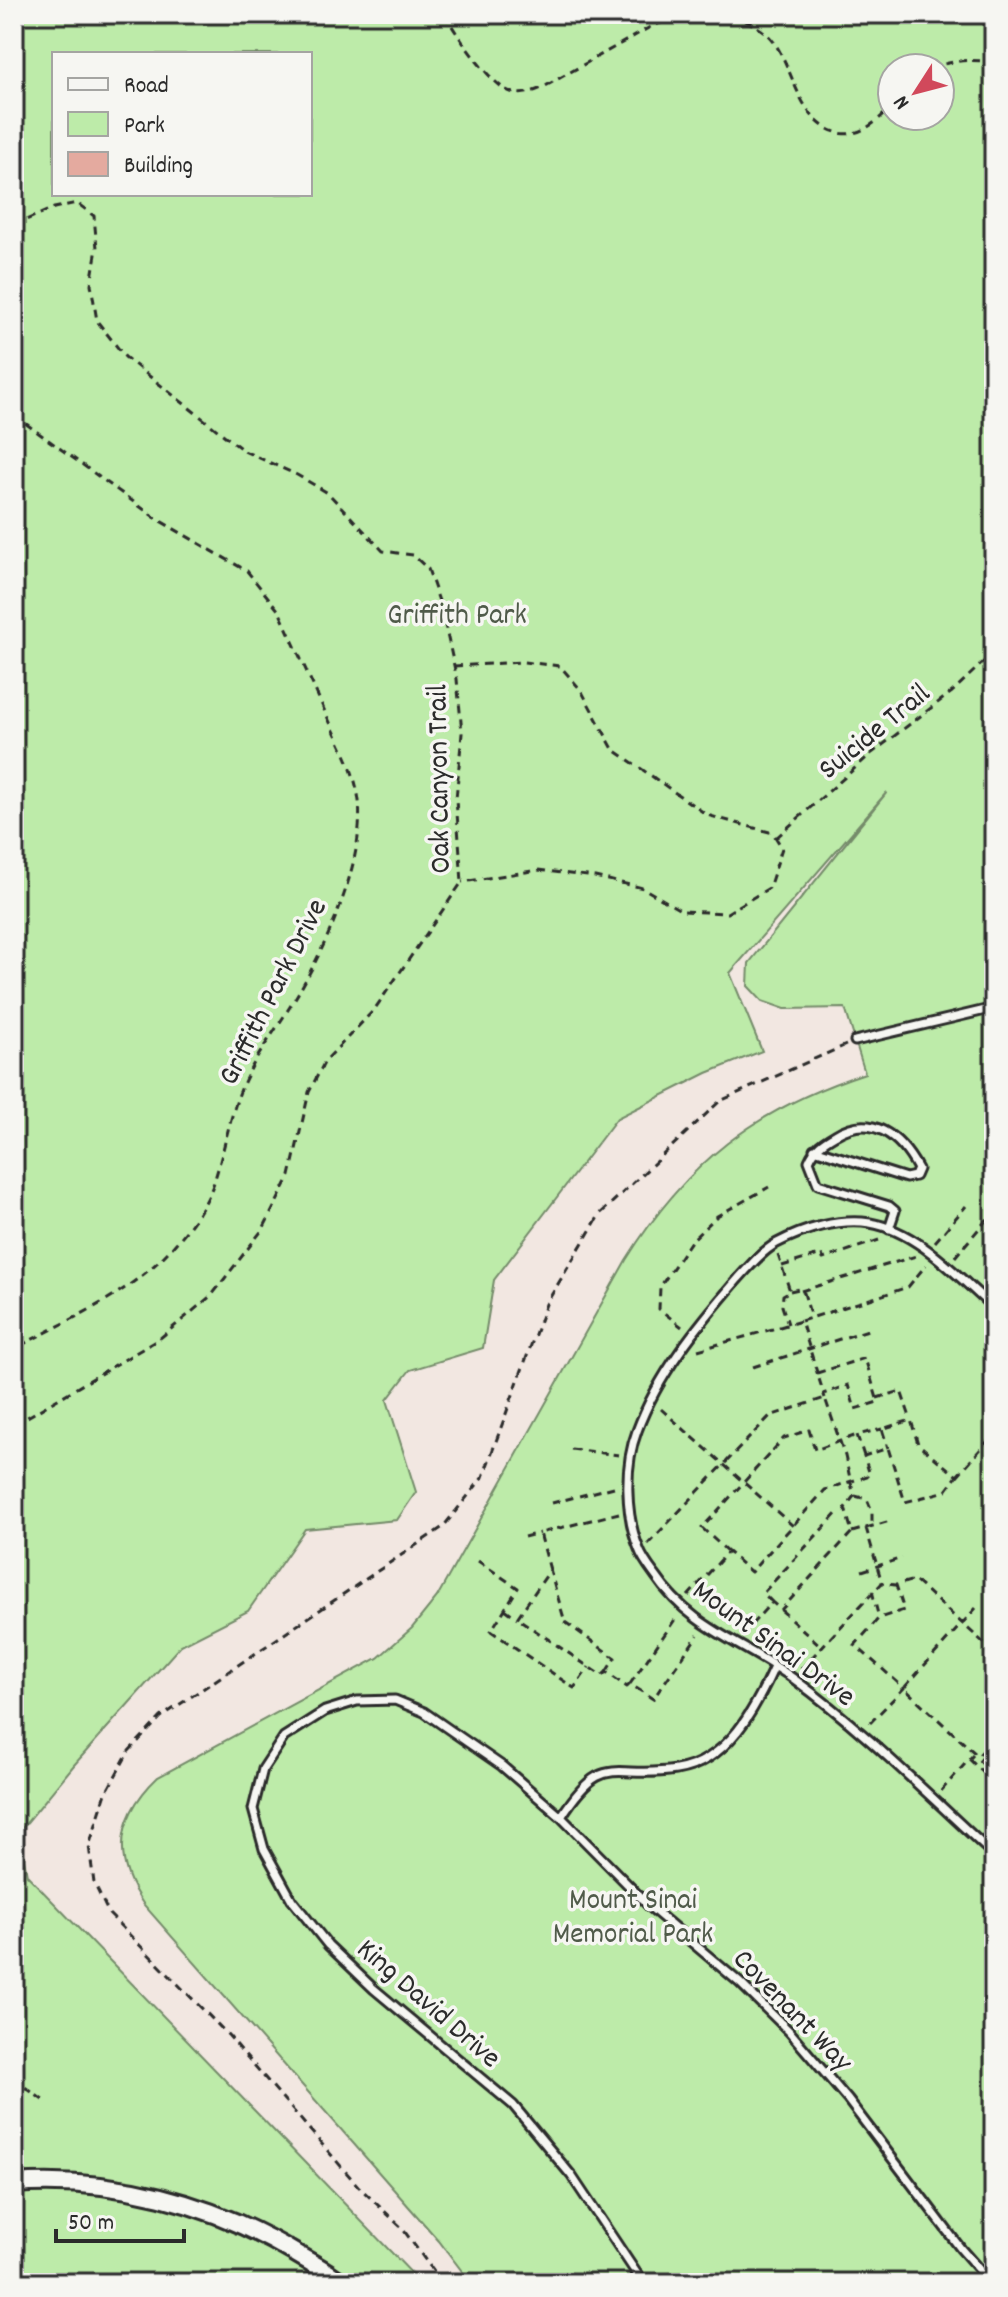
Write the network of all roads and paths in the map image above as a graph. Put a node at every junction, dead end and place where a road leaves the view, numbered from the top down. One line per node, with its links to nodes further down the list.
1 (445, 14): 2 (path)
2 (688, 14)
3 (718, 14): 6 (path)
4 (956, 60): 5 (path)
5 (994, 62)
6 (876, 122)
7 (14, 225): 10 (path, Oak Canyon Trail)
8 (14, 415): 32 (path, Griffith Park Drive)
9 (994, 652): 11 (path, Suicide Trail)
10 (454, 666): 11 (path); 12 (path, Oak Canyon Trail)
11 (776, 838): 12 (path)
12 (462, 882): 41 (path, Oak Canyon Trail)
13 (994, 1008): 14 (lane)
14 (855, 1041): 107 (path)
15 (814, 1149): 15 (lane); 19 (lane)
16 (769, 1187): 31 (path)
17 (966, 1206): 21 (path)
18 (994, 1211): 23 (path)
19 (889, 1229): 20 (lane); 21 (lane); 22 (path)
20 (774, 1244): 22 (path); 31 (lane, Mount Sinai Drive)
21 (930, 1254): 23 (lane); 25 (path); 27 (path)
22 (782, 1266): 24 (path)
23 (946, 1267): 26 (lane)
24 (790, 1291): 25 (path); 29 (path)
25 (801, 1291): 27 (path)
26 (994, 1308)
27 (811, 1318): 28 (path)
28 (801, 1321): 29 (path); 33 (path)
29 (788, 1325): 34 (path)
30 (871, 1329): 33 (path)
31 (691, 1335): 34 (lane, Mount Sinai Drive)
32 (14, 1349)
33 (810, 1349): 35 (path); 36 (path)
34 (677, 1355): 39 (lane, Mount Sinai Drive)
35 (753, 1367)
36 (817, 1373): 37 (path); 38 (path)
37 (824, 1396): 38 (path); 45 (path); 50 (path)
38 (877, 1398): 40 (path)
39 (651, 1401): 49 (lane, Mount Sinai Drive); 50 (path)
40 (911, 1420): 42 (path); 51 (path)
41 (14, 1425)
42 (882, 1429): 44 (path); 46 (path)
43 (994, 1434): 51 (path)
44 (857, 1435): 45 (path); 48 (path)
45 (839, 1441): 52 (path); 53 (path)
46 (888, 1448): 48 (path); 51 (path)
47 (571, 1449): 49 (path)
48 (864, 1456): 53 (path)
49 (632, 1457): 54 (lane, Mount Sinai Drive)
50 (724, 1465): 52 (path); 66 (path)
51 (957, 1476)
52 (744, 1482): 60 (path); 67 (path)
53 (850, 1482): 55 (path); 60 (path)
54 (628, 1484): 56 (path); 57 (lane, Mount Sinai Drive)
55 (854, 1496): 61 (path); 63 (path)
56 (552, 1503)
57 (629, 1510): 64 (path); 66 (lane, Mount Sinai Drive)
58 (839, 1511): 76 (path)
59 (890, 1521): 61 (path)
60 (793, 1526): 67 (path)
61 (872, 1526): 62 (path)
62 (866, 1528): 63 (path); 70 (path)
63 (852, 1532): 80 (path)
64 (540, 1533): 65 (path); 71 (path)
65 (524, 1537)
66 (639, 1552): 77 (lane, Mount Sinai Drive)
67 (728, 1552): 77 (path)
68 (902, 1558): 70 (path)
69 (478, 1561): 79 (path)
70 (877, 1566): 72 (path); 73 (path)
71 (550, 1570): 81 (path); 90 (path)
72 (862, 1571)
73 (882, 1583): 74 (path); 75 (path)
74 (896, 1585): 82 (path); 83 (path)
75 (872, 1591): 82 (path); 86 (path)
76 (772, 1602): 80 (path); 85 (path)
77 (682, 1606): 84 (lane, Mount Sinai Drive); 92 (path)
78 (976, 1608): 83 (path)
79 (505, 1609): 81 (path); 88 (path)
80 (781, 1610): 86 (path)
81 (517, 1618): 88 (path)
82 (879, 1618): 93 (path)
83 (962, 1624): 87 (path); 93 (path)
84 (705, 1625): 85 (lane, Mount Sinai Drive); 92 (path)
85 (734, 1644): 89 (lane, Mount Sinai Drive)
86 (821, 1646): 91 (path)
87 (994, 1652)
88 (589, 1667): 90 (path)
89 (774, 1667): 91 (lane, Mount Sinai Drive); 101 (lane)
90 (606, 1672): 92 (path)
91 (793, 1678): 94 (lane, Mount Sinai Drive)
92 (630, 1684)
93 (904, 1688): 94 (path); 97 (path)
94 (860, 1734): 100 (lane, Mount Sinai Drive)
95 (284, 1737): 101 (lane, Covenant Way); 108 (lane, King David Drive)
96 (994, 1739): 97 (path)
97 (974, 1753): 98 (path)
98 (969, 1759): 99 (path); 100 (path)
99 (994, 1783)
100 (933, 1799): 102 (lane, Mount Sinai Drive)
101 (561, 1817): 109 (lane, Covenant Way)
102 (994, 1855)
103 (14, 2079): 104 (path)
104 (44, 2101)
105 (14, 2184): 106 (street)
106 (342, 2283)
107 (442, 2283)
108 (643, 2283)
109 (991, 2283)

